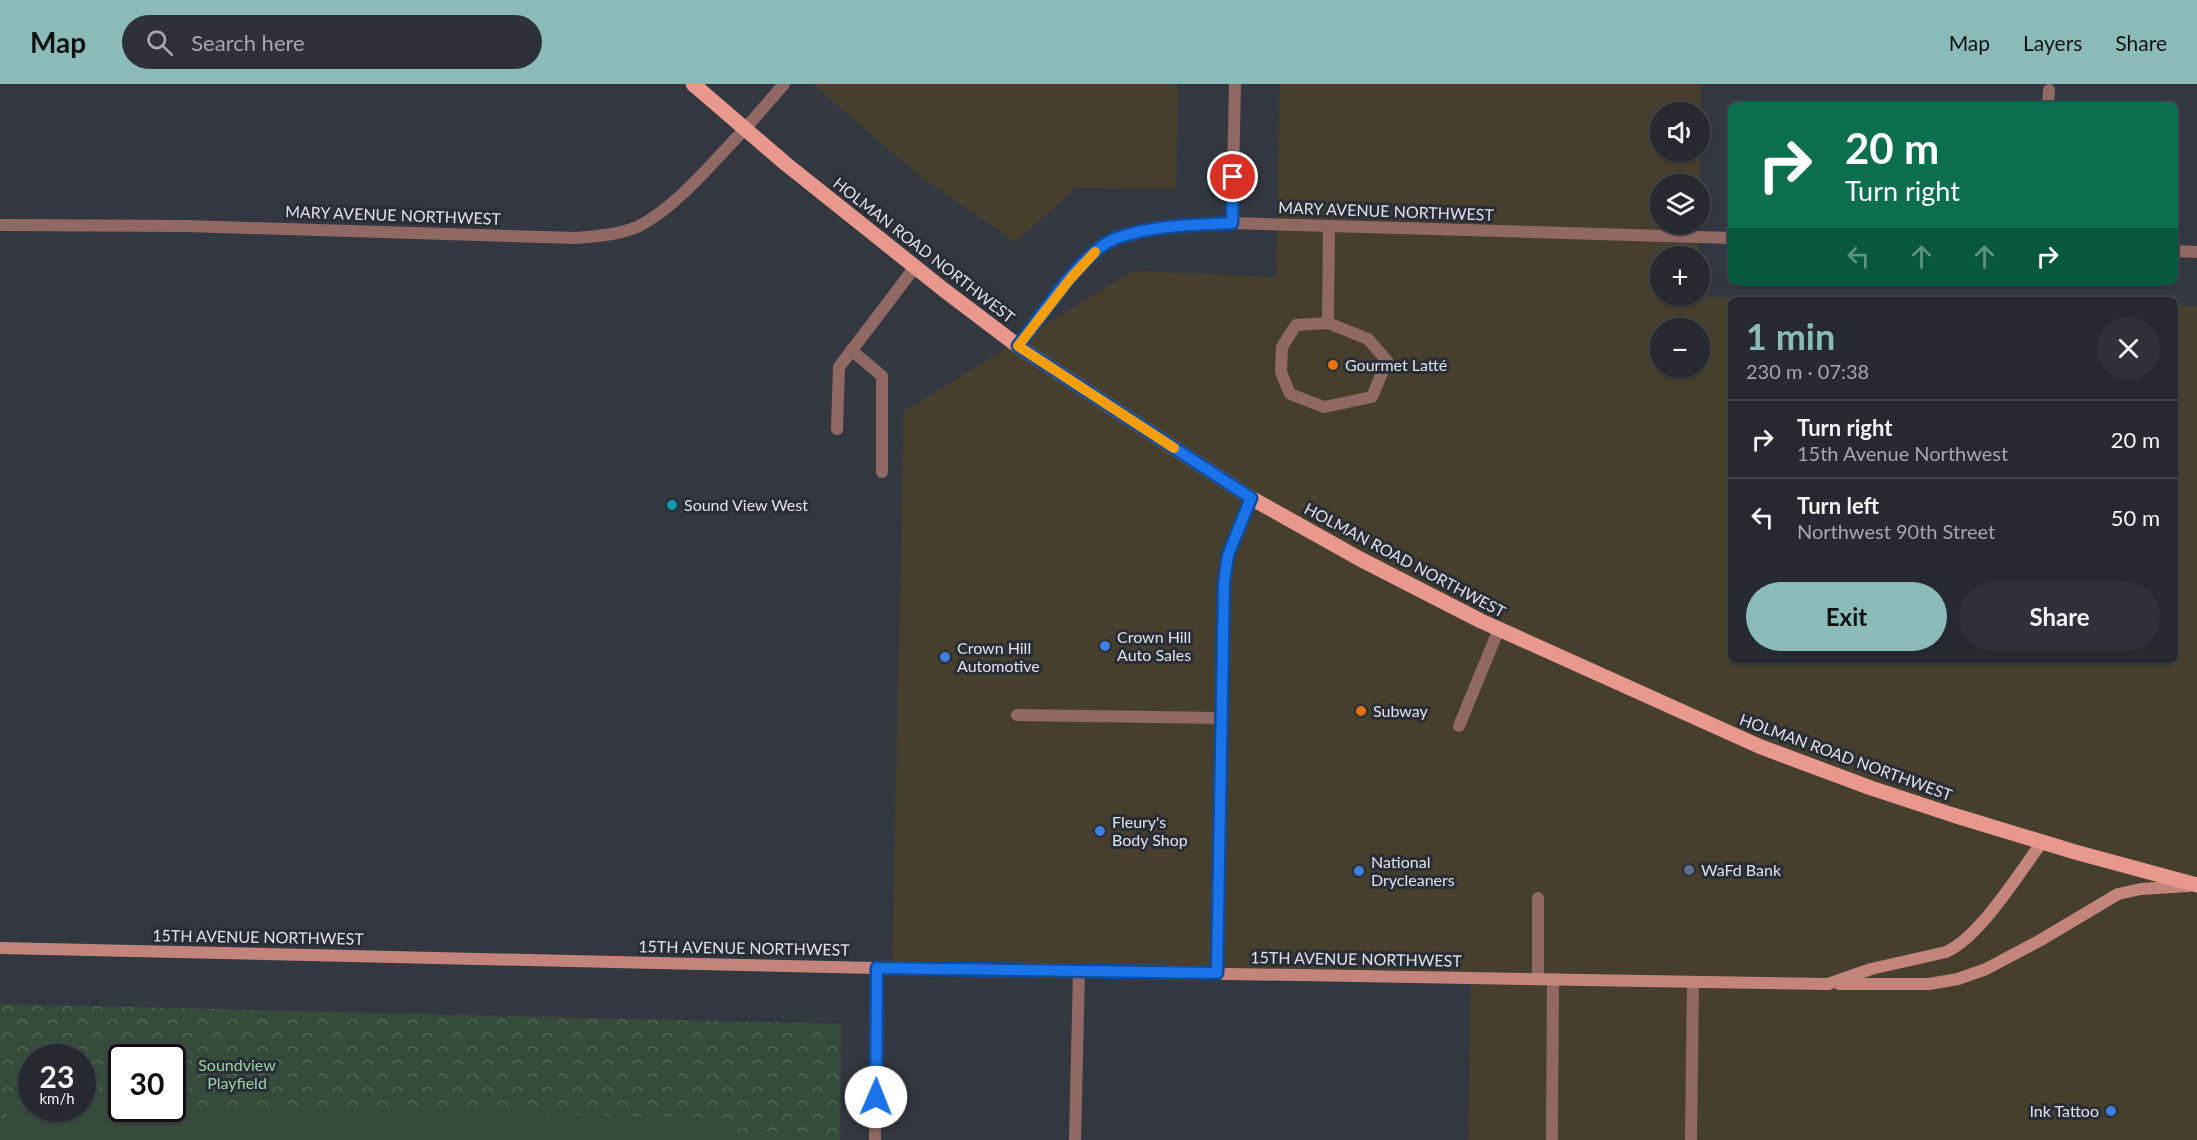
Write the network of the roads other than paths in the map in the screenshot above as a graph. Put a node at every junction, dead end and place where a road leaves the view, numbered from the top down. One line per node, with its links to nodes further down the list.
1 (693, 84): 6 (main road, HOLMAN ROAD NORTHWEST)
2 (784, 84): 6 (street, MARY AVENUE NORTHWEST)
3 (1235, 84): 7 (street)
4 (2049, 90): 5 (street)
5 (2048, 102)
6 (745, 129): 8 (street, MARY AVENUE NORTHWEST); 13 (main road, HOLMAN ROAD NORTHWEST)
7 (1232, 223): 9 (street, MARY AVENUE NORTHWEST); 15 (street, MARY AVENUE NORTHWEST)
8 (0, 225)
9 (1329, 226): 10 (street, MARY AVENUE NORTHWEST); 14 (street)
10 (1728, 238)
11 (2178, 251): 12 (street)
12 (2197, 252)
13 (915, 267): 15 (main road, HOLMAN ROAD NORTHWEST); 16 (street)
14 (1328, 323): 14 (street)
15 (1018, 346): 19 (main road, HOLMAN ROAD NORTHWEST)
16 (852, 350): 17 (street); 18 (street)
17 (837, 429)
18 (882, 472)
19 (1251, 498): 20 (main road, HOLMAN ROAD NORTHWEST); 22 (street)
20 (1499, 629): 23 (street); 24 (main road, HOLMAN ROAD NORTHWEST)
21 (1017, 715): 22 (street)
22 (1221, 718): 30 (street)
23 (1459, 726)
24 (2043, 841): 25 (main road, HOLMAN ROAD NORTHWEST); 34 (main road, 15TH AVENUE NORTHWEST)
25 (2197, 885): 34 (main road)
26 (1538, 898): 31 (street)
27 (0, 948): 28 (main road, 15TH AVENUE NORTHWEST)
28 (877, 968): 29 (main road, 15TH AVENUE NORTHWEST); 35 (street)
29 (1078, 971): 30 (main road, 15TH AVENUE NORTHWEST); 36 (street)
30 (1217, 973): 31 (main road, 15TH AVENUE NORTHWEST)
31 (1538, 978): 32 (main road, 15TH AVENUE NORTHWEST)
32 (1554, 979): 33 (main road, 15TH AVENUE NORTHWEST); 37 (street)
33 (1693, 982): 34 (main road, 15TH AVENUE NORTHWEST); 38 (street)
34 (1828, 984)
35 (875, 1140)
36 (1075, 1140)
37 (1552, 1140)
38 (1691, 1140)

